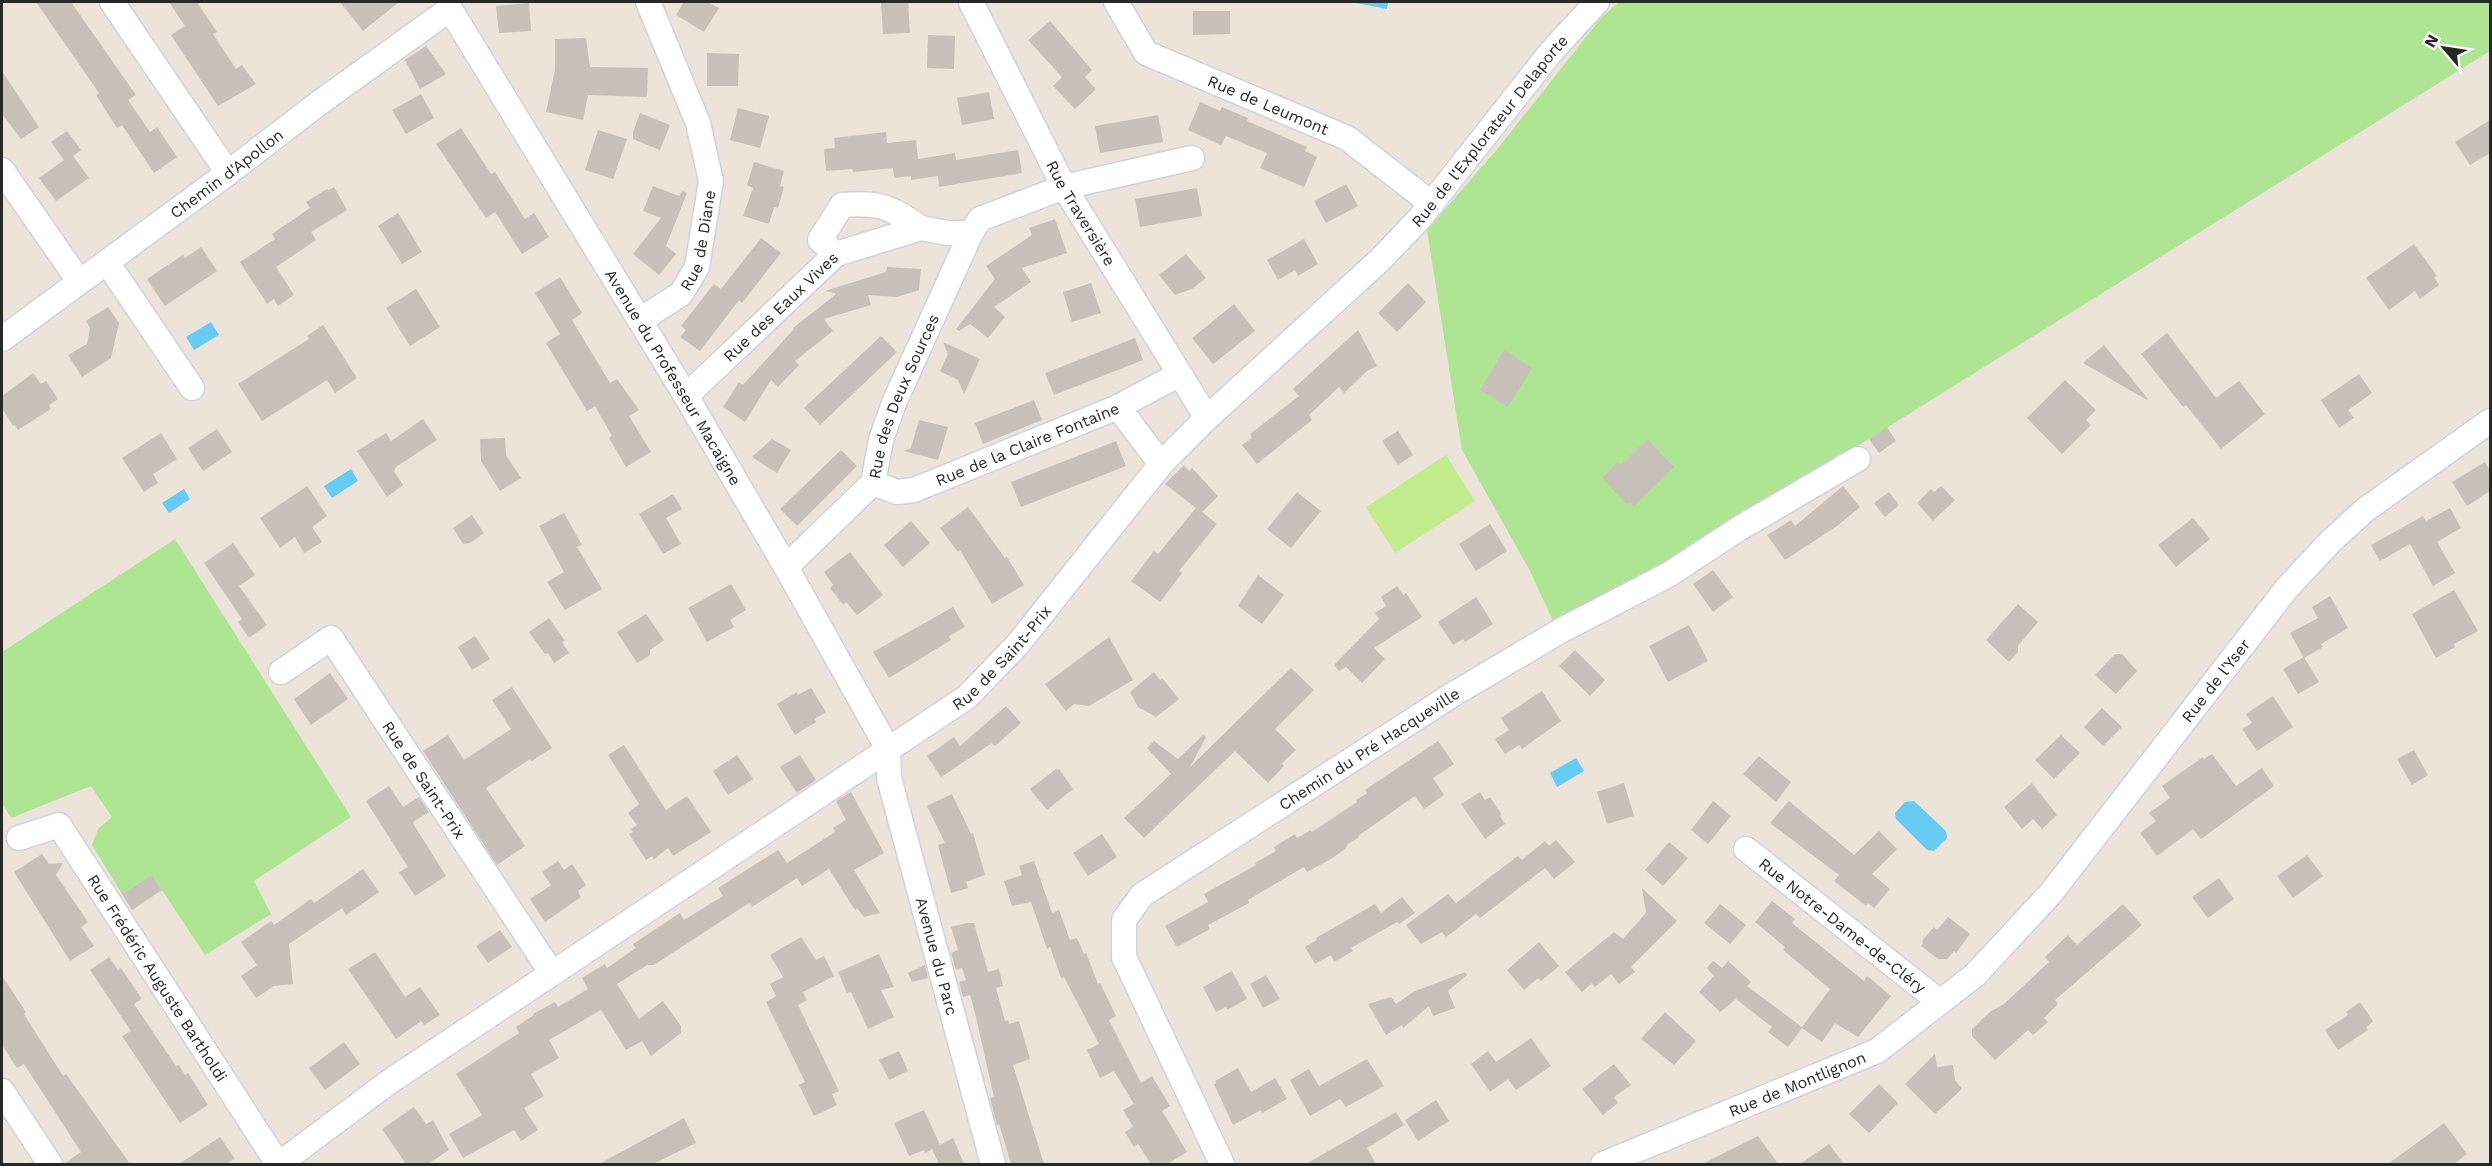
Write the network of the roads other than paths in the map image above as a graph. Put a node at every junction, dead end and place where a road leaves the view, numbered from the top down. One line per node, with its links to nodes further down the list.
1 (111, 2): 9 (street)
2 (648, 2): 18 (street, Rue de Diane)
3 (971, 2): 10 (street, Rue Traversière)
4 (1116, 2): 11 (street, Rue de Leumont)
5 (1598, 2): 11 (street, Rue de l'Explorateur Delaporte)
6 (450, 9): 9 (street, Chemin d'Apollon); 18 (street, Avenue du Professeur Macaigne)
7 (1192, 158): 10 (street)
8 (2, 170): 17 (street)
9 (228, 173): 16 (street, Chemin d'Apollon)
10 (1064, 187): 13 (street); 20 (street, Rue Traversière)
11 (1432, 204): 15 (street, Rue de l'Explorateur Delaporte)
12 (921, 228): 13 (street, Rue des Eaux Vives); 14 (street, Rue des Eaux Vives); 14 (street)
13 (971, 233): 28 (street, Rue des Deux Sources)
14 (836, 254): 22 (street, Rue des Eaux Vives)
15 (1380, 260): 24 (street, Rue de Saint-Prix)
16 (107, 262): 17 (street, Chemin d'Apollon); 21 (street)
17 (79, 281): 19 (street, Chemin d'Apollon)
18 (639, 320): 22 (street, Avenue du Professeur Macaigne)
19 (2, 339)
20 (1178, 375): 23 (street, Rue de la Claire Fontaine); 24 (street, Rue Traversière)
21 (192, 388)
22 (686, 396): 29 (street, Avenue du Professeur Macaigne)
23 (1118, 407): 27 (street); 28 (street, Rue de la Claire Fontaine)
24 (1207, 418): 27 (street, Rue de Saint-Prix)
25 (2488, 428): 35 (street, Rue de l'Yser)
26 (1858, 459): 41 (street, Chemin du Pré Hacqueville)
27 (1161, 464): 31 (street, Rue de Saint-Prix)
28 (873, 483): 29 (street, Rue des Deux Sources)
29 (786, 567): 31 (street, Avenue du Professeur Macaigne)
30 (281, 672): 34 (street, Rue de Saint-Prix)
31 (888, 750): 34 (street, Rue de Saint-Prix); 40 (street, Avenue du Parc)
32 (19, 838): 39 (street, Rue Frédéric Auguste Bartholdi)
33 (1746, 849): 36 (street, Rue Notre-Dame-de-Cléry)
34 (551, 972): 39 (street, Rue de Saint-Prix)
35 (1975, 975): 36 (street, Rue de Montlignon)
36 (1940, 1002): 42 (street, Rue de Montlignon)
37 (2, 1091): 38 (street)
38 (50, 1164)
39 (278, 1164)
40 (993, 1164)
41 (1222, 1164)
42 (1603, 1164)

